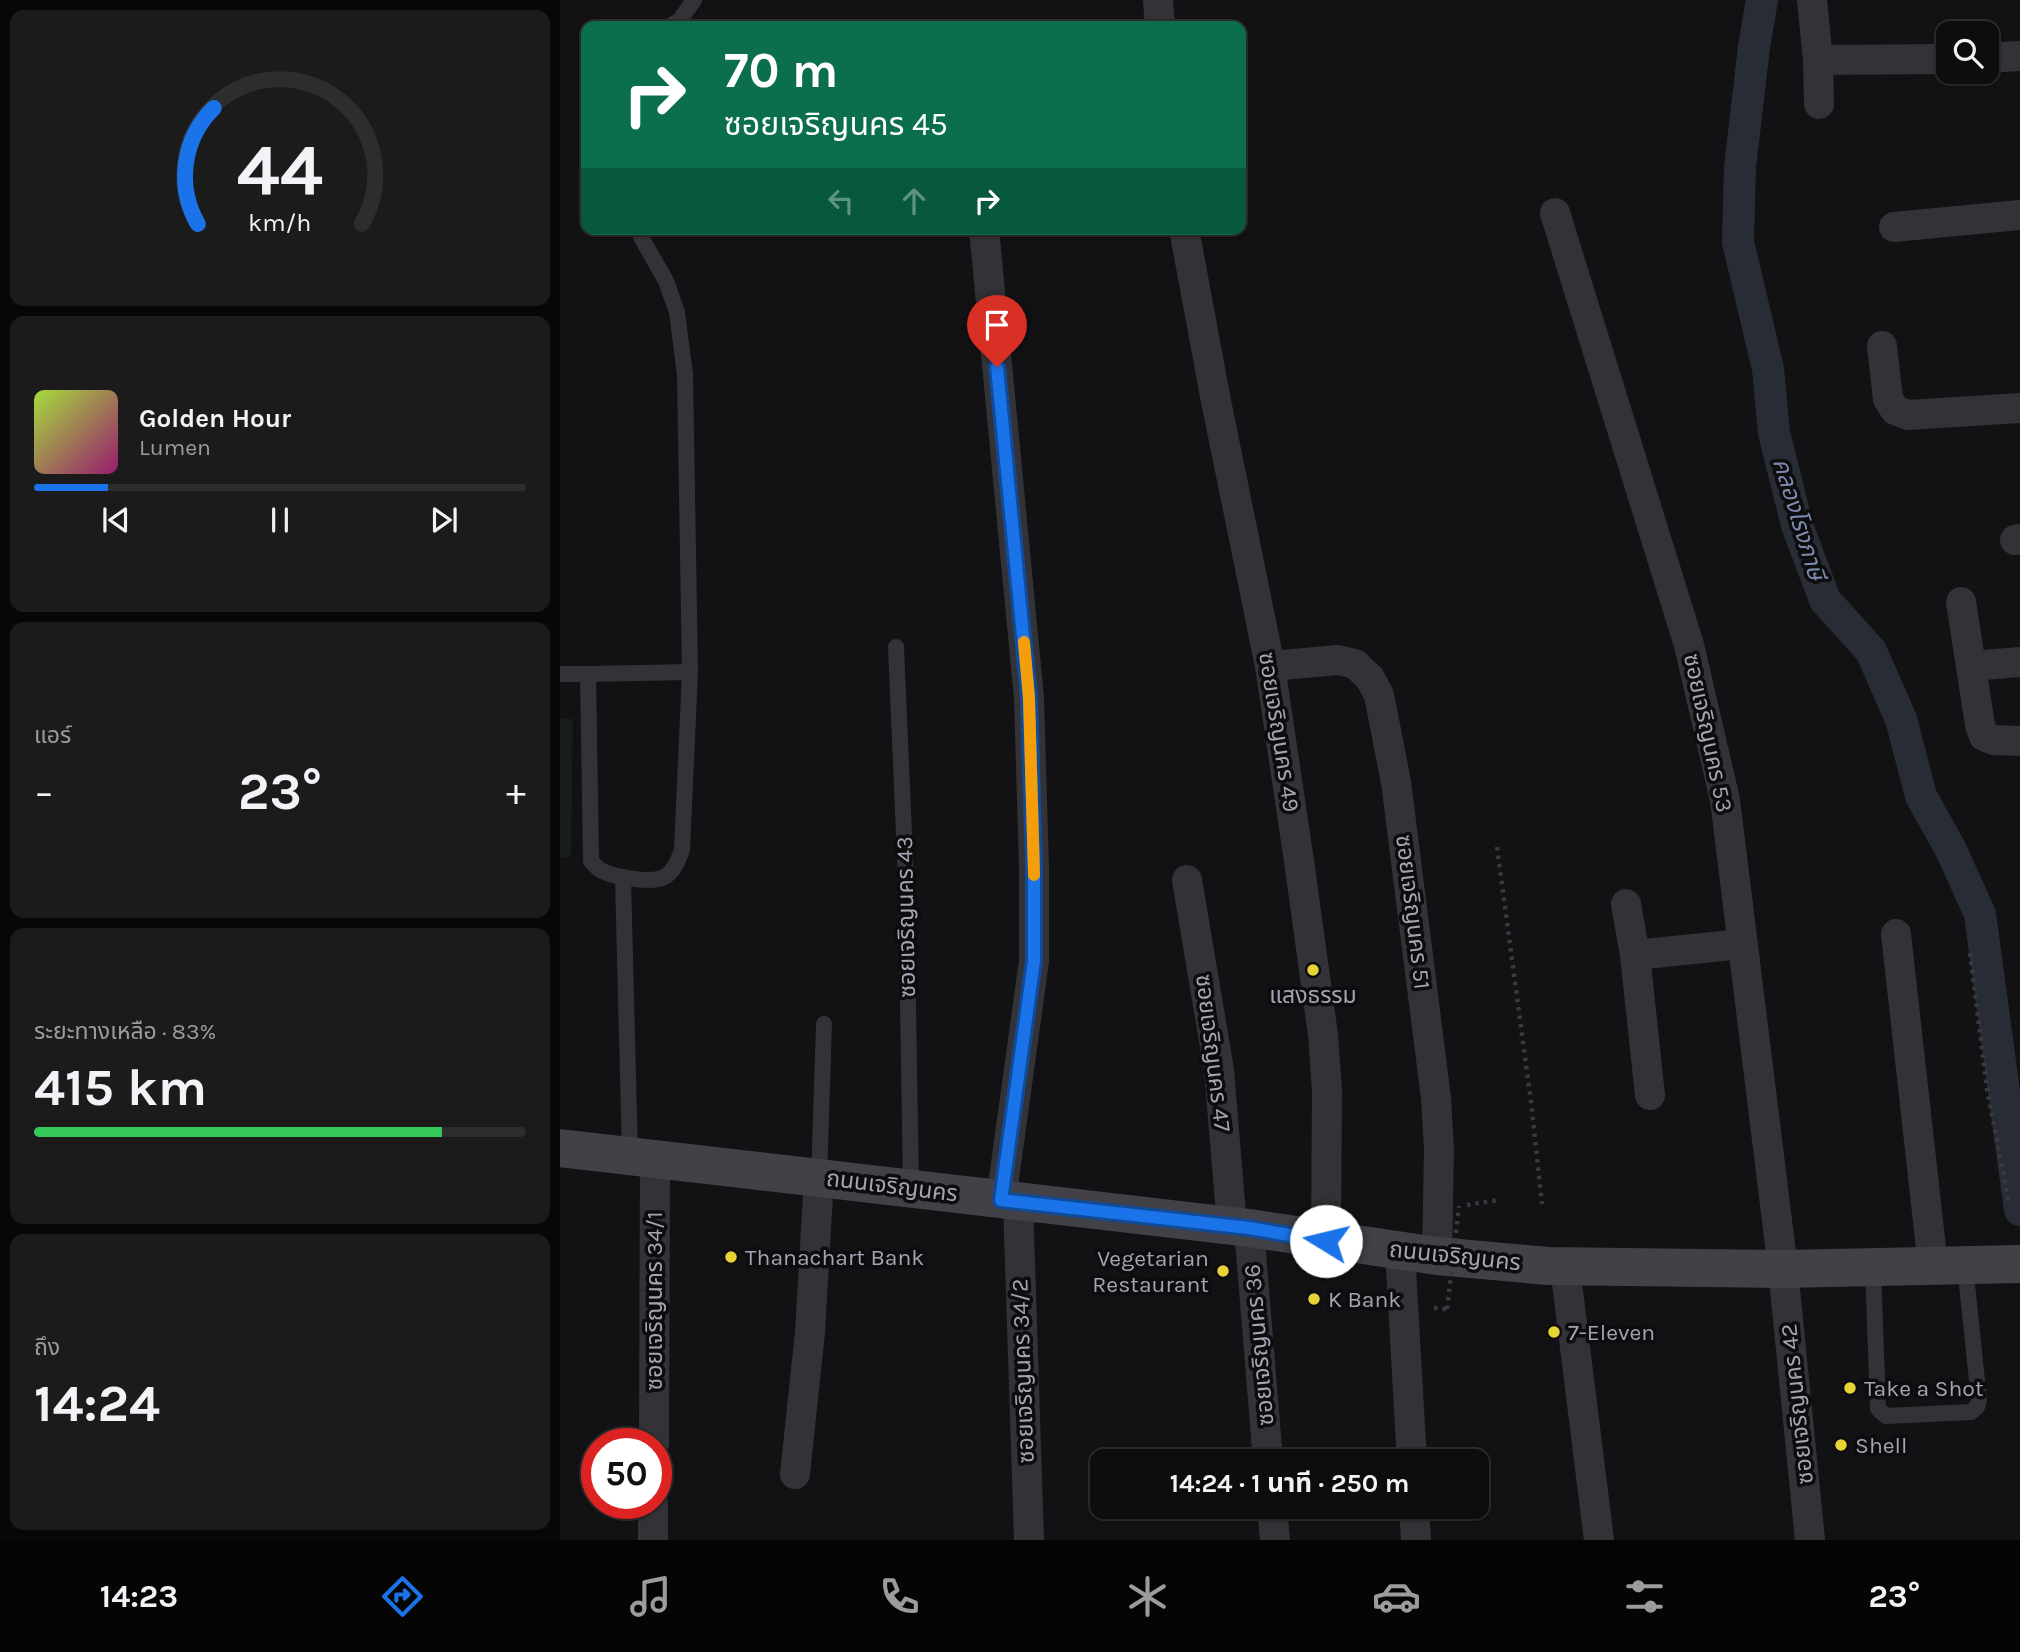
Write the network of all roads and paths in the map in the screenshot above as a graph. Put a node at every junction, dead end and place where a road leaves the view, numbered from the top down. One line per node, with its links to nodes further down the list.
1 (694, 0): 4 (lane)
2 (1158, 0): 5 (street)
3 (1812, 0): 9 (street)
4 (679, 21)
5 (1160, 21)
6 (2020, 56): 7 (street)
7 (1999, 57)
8 (1936, 59): 9 (street)
9 (1818, 60): 10 (street)
10 (1819, 104)
11 (1555, 213): 33 (street, ซอยเจริญนคร 53)
12 (2020, 215): 13 (street)
13 (1894, 227)
14 (641, 235): 24 (lane)
15 (985, 235): 43 (street, ซอยเจริญนคร 34/2)
16 (1185, 235): 22 (street, ซอยเจริญนคร 49)
17 (1882, 346): 18 (street)
18 (2020, 408)
19 (1961, 602): 23 (street)
20 (895, 647): 41 (lane, ซอยเจริญนคร 43)
21 (2020, 662): 23 (street)
22 (1270, 666): 47 (street, ซอยเจริญนคร 49); 48 (street, ซอยเจริญนคร 51)
23 (1971, 666): 27 (street)
24 (690, 672): 26 (lane); 29 (lane)
25 (560, 674): 26 (lane)
26 (588, 674): 29 (lane)
27 (2020, 741)
28 (1497, 847): 45 (path)
29 (623, 878): 39 (lane)
30 (1187, 880): 46 (street, ซอยเจริญนคร 47)
31 (1626, 904): 35 (street)
32 (1896, 934): 50 (street)
33 (1742, 944): 35 (street); 53 (street, ซอยเจริญนคร 53)
34 (1970, 953): 44 (path)
35 (1635, 955): 37 (street)
36 (824, 1024): 40 (lane)
37 (1650, 1095)
38 (560, 1148): 39 (main road, ถนนเจริญนคร)
39 (643, 1158): 40 (main road, ถนนเจริญนคร); 55 (street, ซอยเจริญนคร 34/1)
40 (819, 1178): 41 (main road, ถนนเจริญนคร); 58 (street)
41 (911, 1188): 43 (main road, ถนนเจริญนคร)
42 (1498, 1200): 54 (path, bridge)
43 (1009, 1201): 46 (main road, ถนนเจริญนคร); 63 (street, ซอยเจริญนคร 34/2)
44 (2009, 1203)
45 (1542, 1204)
46 (1241, 1227): 47 (main road, ถนนเจริญนคร); 56 (street, ซอยเจริญนคร 36)
47 (1326, 1241): 48 (main road, ถนนเจริญนคร)
48 (1418, 1254): 51 (main road, ถนนเจริญนคร); 57 (street)
49 (2016, 1264): 50 (main road, ถนนเจริญนคร)
50 (1949, 1266): 52 (main road, ถนนเจริญนคร); 52 (lane)
51 (1565, 1267): 53 (main road, ถนนเจริญนคร); 66 (street)
52 (1873, 1267): 53 (main road, ถนนเจริญนคร)
53 (1783, 1269): 67 (street, ซอยเจริญนคร 42)
54 (1447, 1309)
55 (653, 1428)
56 (1267, 1449)
57 (1412, 1449)
58 (795, 1474)
59 (653, 1519): 62 (street)
60 (1273, 1519): 64 (street)
61 (1415, 1519): 65 (street)
62 (653, 1540)
63 (1029, 1540)
64 (1275, 1540)
65 (1416, 1540)
66 (1599, 1540)
67 (1810, 1540)

